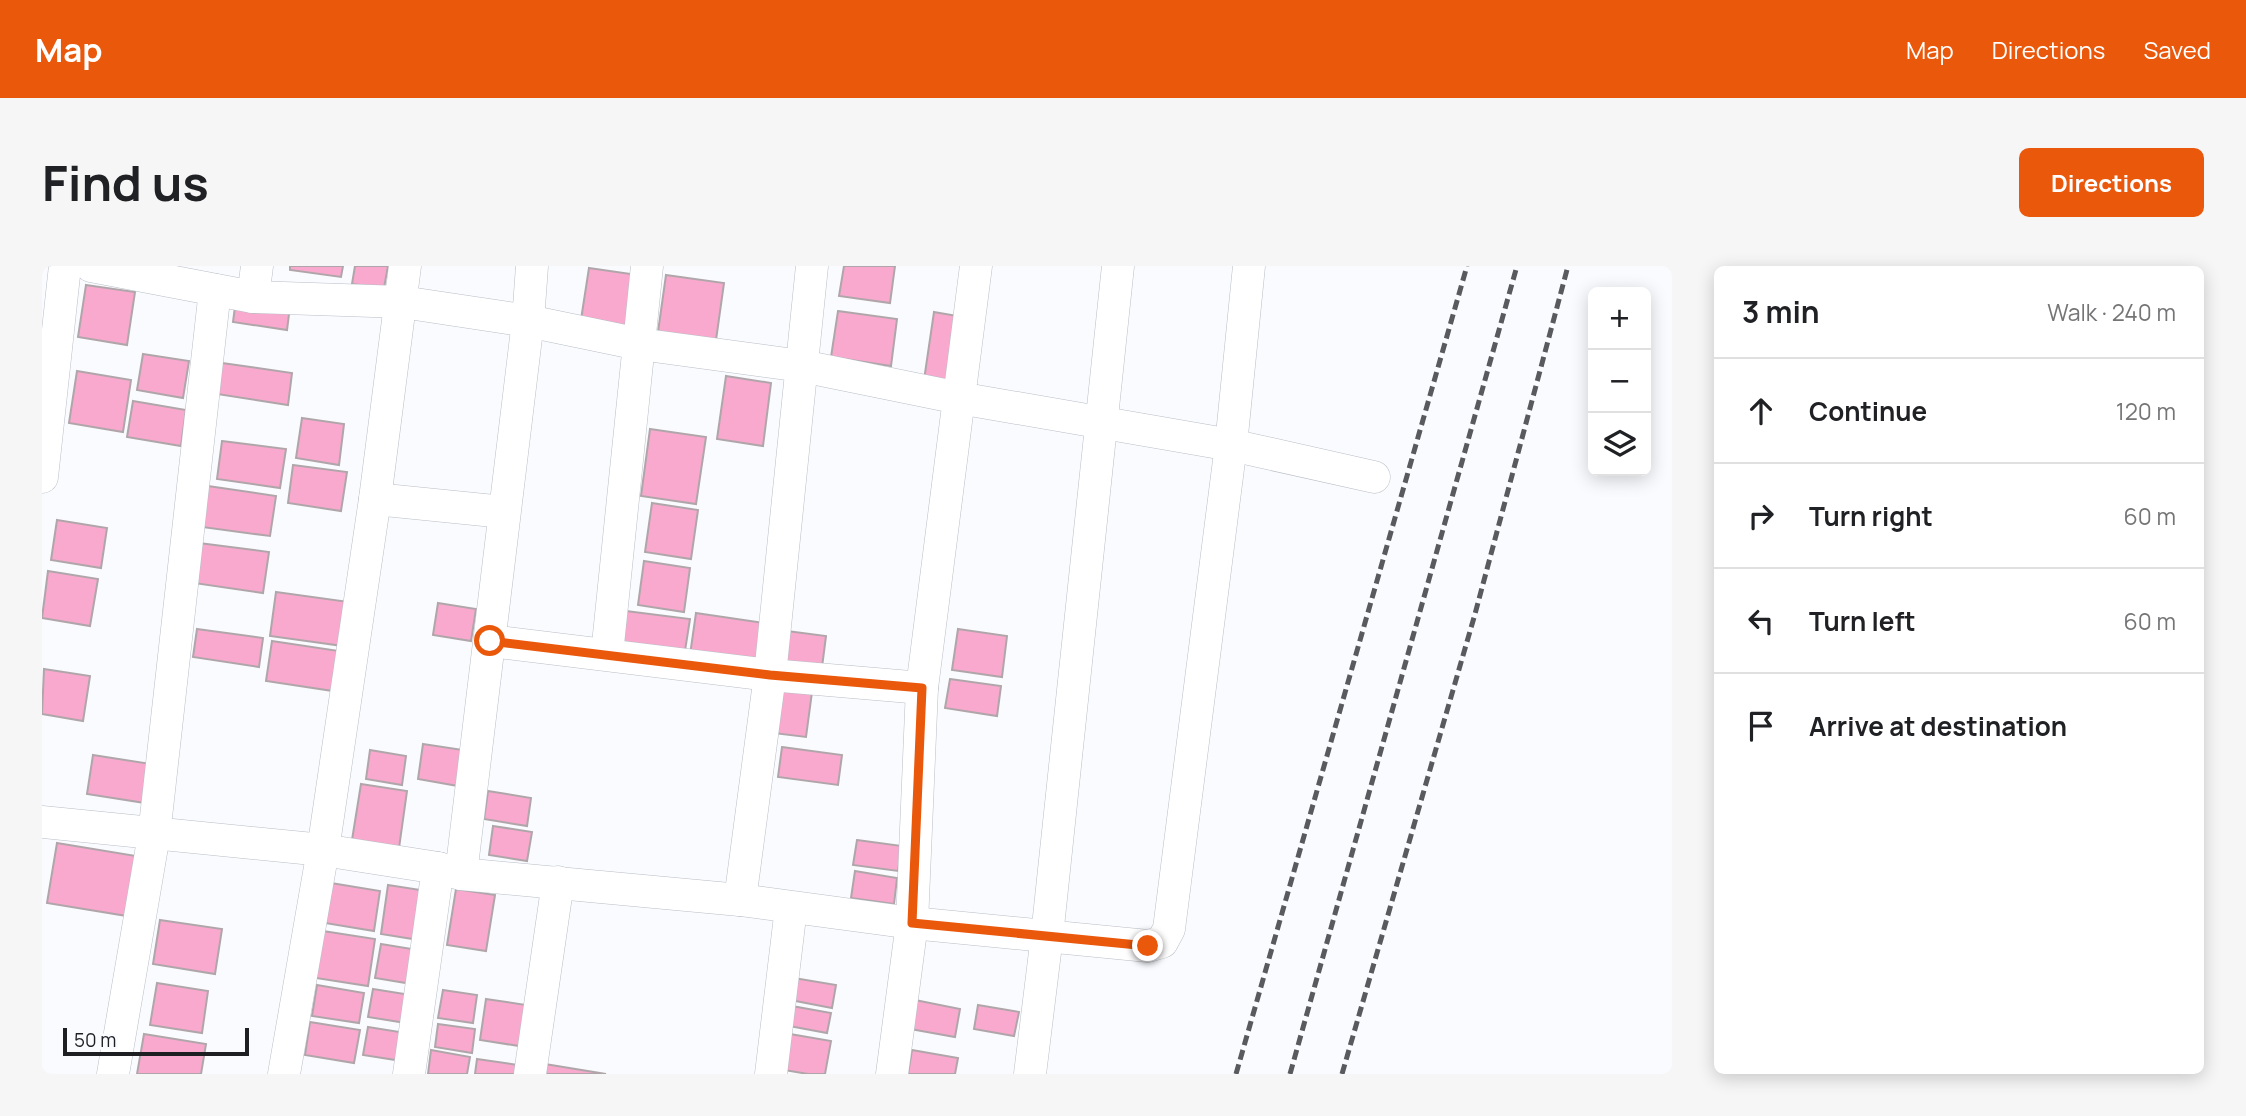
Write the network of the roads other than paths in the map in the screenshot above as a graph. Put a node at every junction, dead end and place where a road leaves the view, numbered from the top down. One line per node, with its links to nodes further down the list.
1 (65, 266): 20 (street)
2 (91, 266): 11 (street)
3 (257, 266): 12 (street)
4 (405, 266): 13 (street)
5 (533, 266): 14 (street)
6 (647, 266): 15 (street)
7 (812, 266): 16 (street)
8 (976, 266): 17 (street)
9 (1118, 266): 18 (street)
10 (1249, 266): 19 (street)
11 (215, 290): 12 (street); 29 (street)
12 (253, 297): 13 (street)
13 (402, 303): 14 (street); 22 (street)
14 (528, 321): 15 (street); 23 (street)
15 (639, 344): 16 (street); 25 (street)
16 (802, 366): 17 (street); 26 (street)
17 (959, 398): 18 (street); 27 (street)
18 (1100, 422): 19 (street); 36 (street)
19 (1231, 445): 21 (street); 36 (street)
20 (42, 477)
21 (1374, 477)
22 (375, 499): 23 (street); 30 (street)
23 (505, 512): 24 (street)
24 (490, 641): 25 (street); 31 (street)
25 (607, 654): 26 (street)
26 (770, 675): 27 (street); 33 (street)
27 (922, 688): 35 (street)
28 (42, 822): 29 (street)
29 (154, 835): 30 (street); 37 (street)
30 (323, 850): 31 (street); 38 (street)
31 (449, 871): 32 (street); 39 (street)
32 (558, 882): 33 (street); 40 (street)
33 (740, 900): 34 (street)
34 (790, 908): 35 (street); 41 (street)
35 (912, 923): 36 (street); 42 (street)
36 (1047, 936): 43 (street)
37 (113, 1074)
38 (284, 1074)
39 (409, 1074)
40 (530, 1074)
41 (772, 1074)
42 (892, 1074)
43 (1030, 1074)

